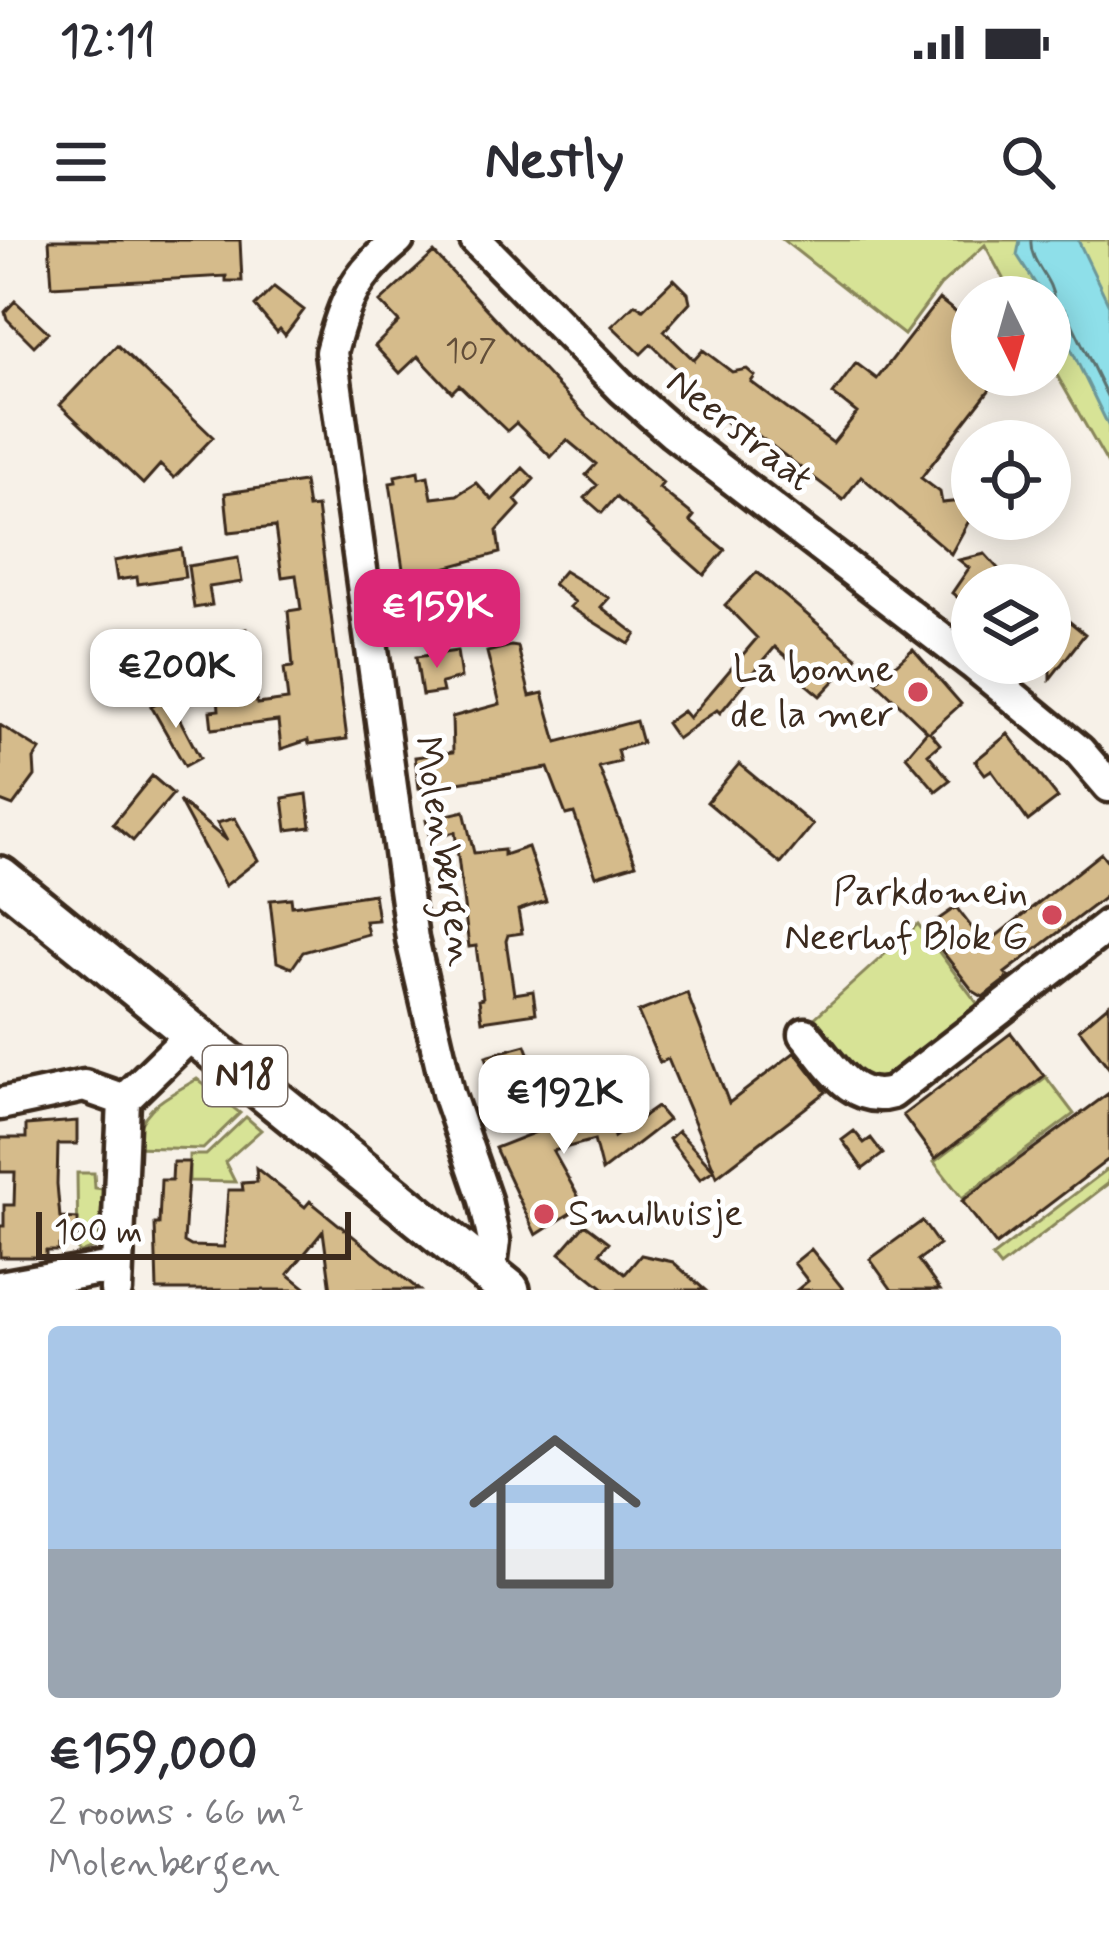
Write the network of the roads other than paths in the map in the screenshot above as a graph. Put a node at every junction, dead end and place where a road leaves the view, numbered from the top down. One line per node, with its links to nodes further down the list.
1 (398, 240): 13 (street, Molenbergen)
2 (476, 240): 3 (street, Neerstraat)
3 (951, 647)
4 (998, 684): 5 (street, Neerstraat)
5 (1109, 786)
6 (0, 877): 8 (main road, N18)
7 (1109, 926): 9 (street)
8 (193, 1033): 10 (street); 13 (main road, N18)
9 (805, 1034)
10 (124, 1100): 11 (street); 12 (street)
11 (0, 1104)
12 (116, 1278): 14 (street)
13 (499, 1282)
14 (50, 1283): 15 (street)
15 (0, 1288)

